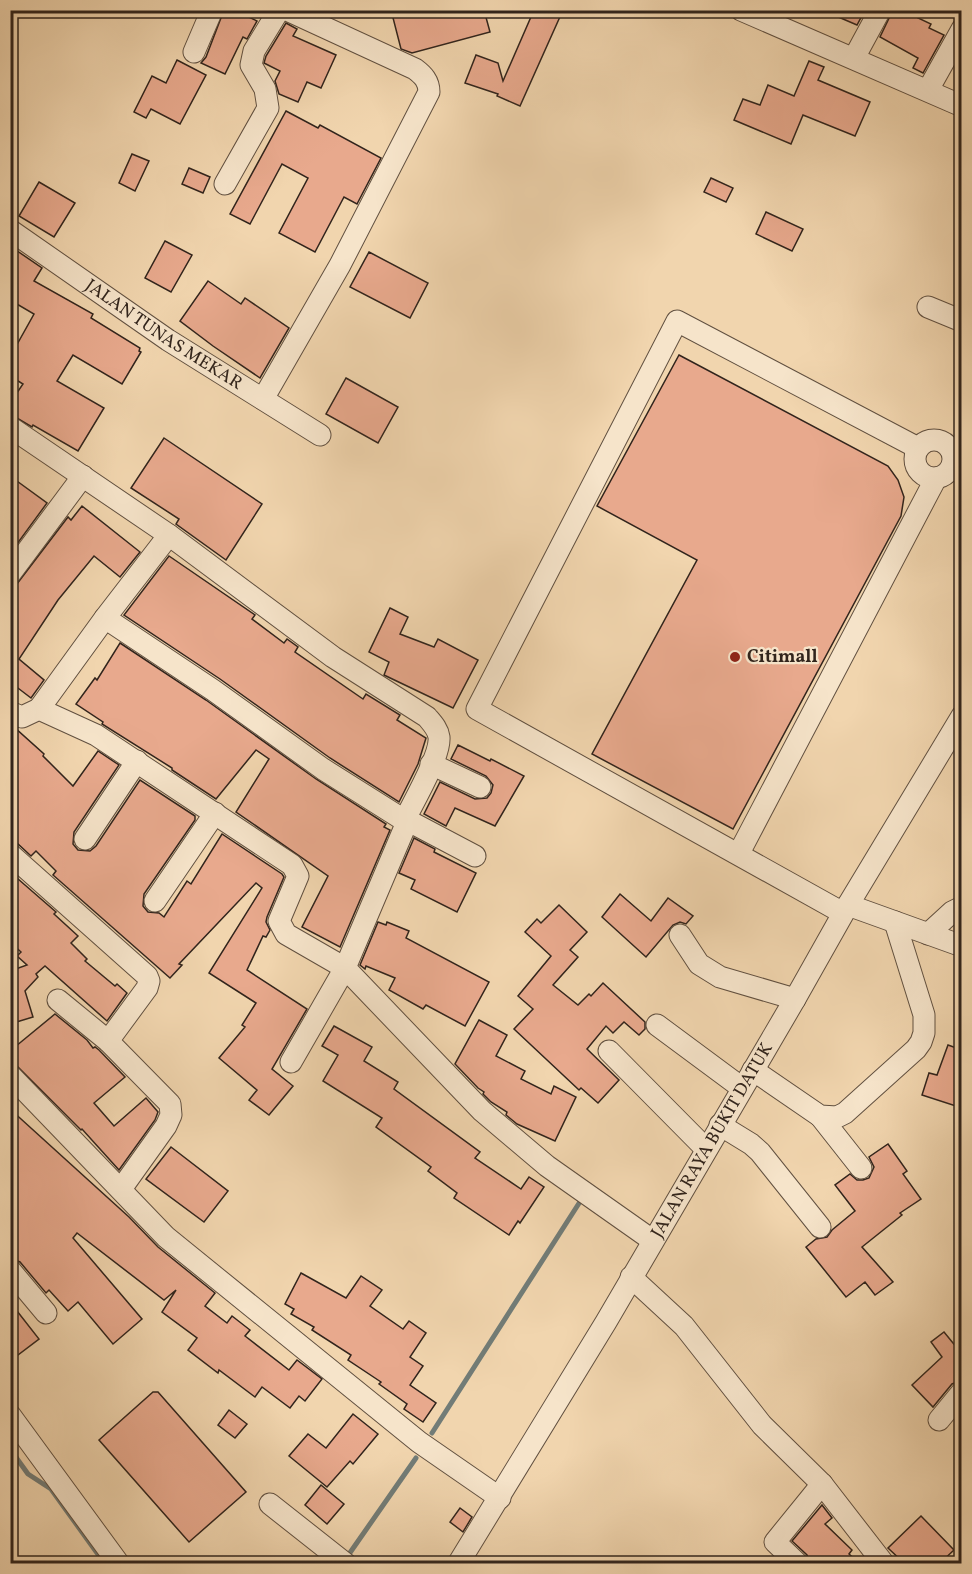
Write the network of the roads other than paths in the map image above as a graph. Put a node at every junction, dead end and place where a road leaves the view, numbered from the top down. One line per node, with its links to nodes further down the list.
1 (212, 10): 7 (street)
2 (279, 10): 11 (street)
3 (287, 10): 15 (street)
4 (741, 10): 8 (street)
5 (880, 10): 8 (street)
6 (962, 29): 9 (street)
7 (194, 52)
8 (854, 58): 9 (street)
9 (928, 90): 10 (street)
10 (962, 106)
11 (225, 184)
12 (10, 230): 15 (street, JALAN TUNAS MEKAR)
13 (928, 307): 14 (street)
14 (962, 321)
15 (263, 399): 17 (street, JALAN TUNAS MEKAR)
16 (10, 427): 19 (street)
17 (320, 435)
18 (918, 448): 20 (street); 20 (street); 33 (street)
19 (83, 476): 21 (street); 22 (street)
20 (952, 476): 33 (street)
21 (169, 535): 23 (street); 28 (street)
22 (10, 574)
23 (105, 618): 24 (street); 31 (street)
24 (39, 709): 25 (street); 27 (street)
25 (10, 712)
26 (962, 716): 38 (street, JALAN RAYA BUKIT DATUK)
27 (137, 761): 30 (street); 32 (street)
28 (432, 764): 29 (street); 31 (street)
29 (480, 787)
30 (214, 813): 36 (street); 43 (street)
31 (406, 821): 35 (street); 43 (street)
32 (85, 839)
33 (739, 853): 38 (street)
34 (10, 854): 47 (street)
35 (475, 856)
36 (155, 901)
37 (962, 907): 40 (street)
38 (846, 909): 39 (street); 44 (street, JALAN RAYA BUKIT DATUK)
39 (895, 922): 40 (street); 53 (street)
40 (928, 934): 42 (street)
41 (680, 935): 44 (street)
42 (962, 946)
43 (345, 968): 49 (street); 59 (street)
44 (795, 999): 50 (street, JALAN RAYA BUKIT DATUK)
45 (58, 1000): 47 (street)
46 (657, 1025): 52 (street)
47 (108, 1041): 57 (street)
48 (609, 1051): 55 (street)
49 (291, 1062)
50 (753, 1070): 52 (street, JALAN RAYA BUKIT DATUK); 53 (street)
51 (10, 1075): 57 (street)
52 (742, 1088): 54 (street, JALAN RAYA BUKIT DATUK)
53 (820, 1116): 56 (street)
54 (720, 1125): 55 (street, JALAN RAYA BUKIT DATUK); 58 (street)
55 (706, 1149): 59 (street, JALAN RAYA BUKIT DATUK)
56 (861, 1168)
57 (121, 1189): 67 (street)
58 (820, 1227)
59 (652, 1240): 61 (street, JALAN RAYA BUKIT DATUK)
60 (10, 1270): 62 (street)
61 (631, 1277): 66 (street); 67 (street, JALAN RAYA BUKIT DATUK)
62 (46, 1313)
63 (962, 1392): 65 (street)
64 (10, 1415): 69 (street)
65 (939, 1420)
66 (822, 1484): 72 (street); 73 (street)
67 (500, 1498): 71 (street, JALAN RAYA BUKIT DATUK)
68 (270, 1504): 70 (street)
69 (119, 1563)
70 (346, 1563)
71 (458, 1563)
72 (798, 1563)
73 (884, 1563)

